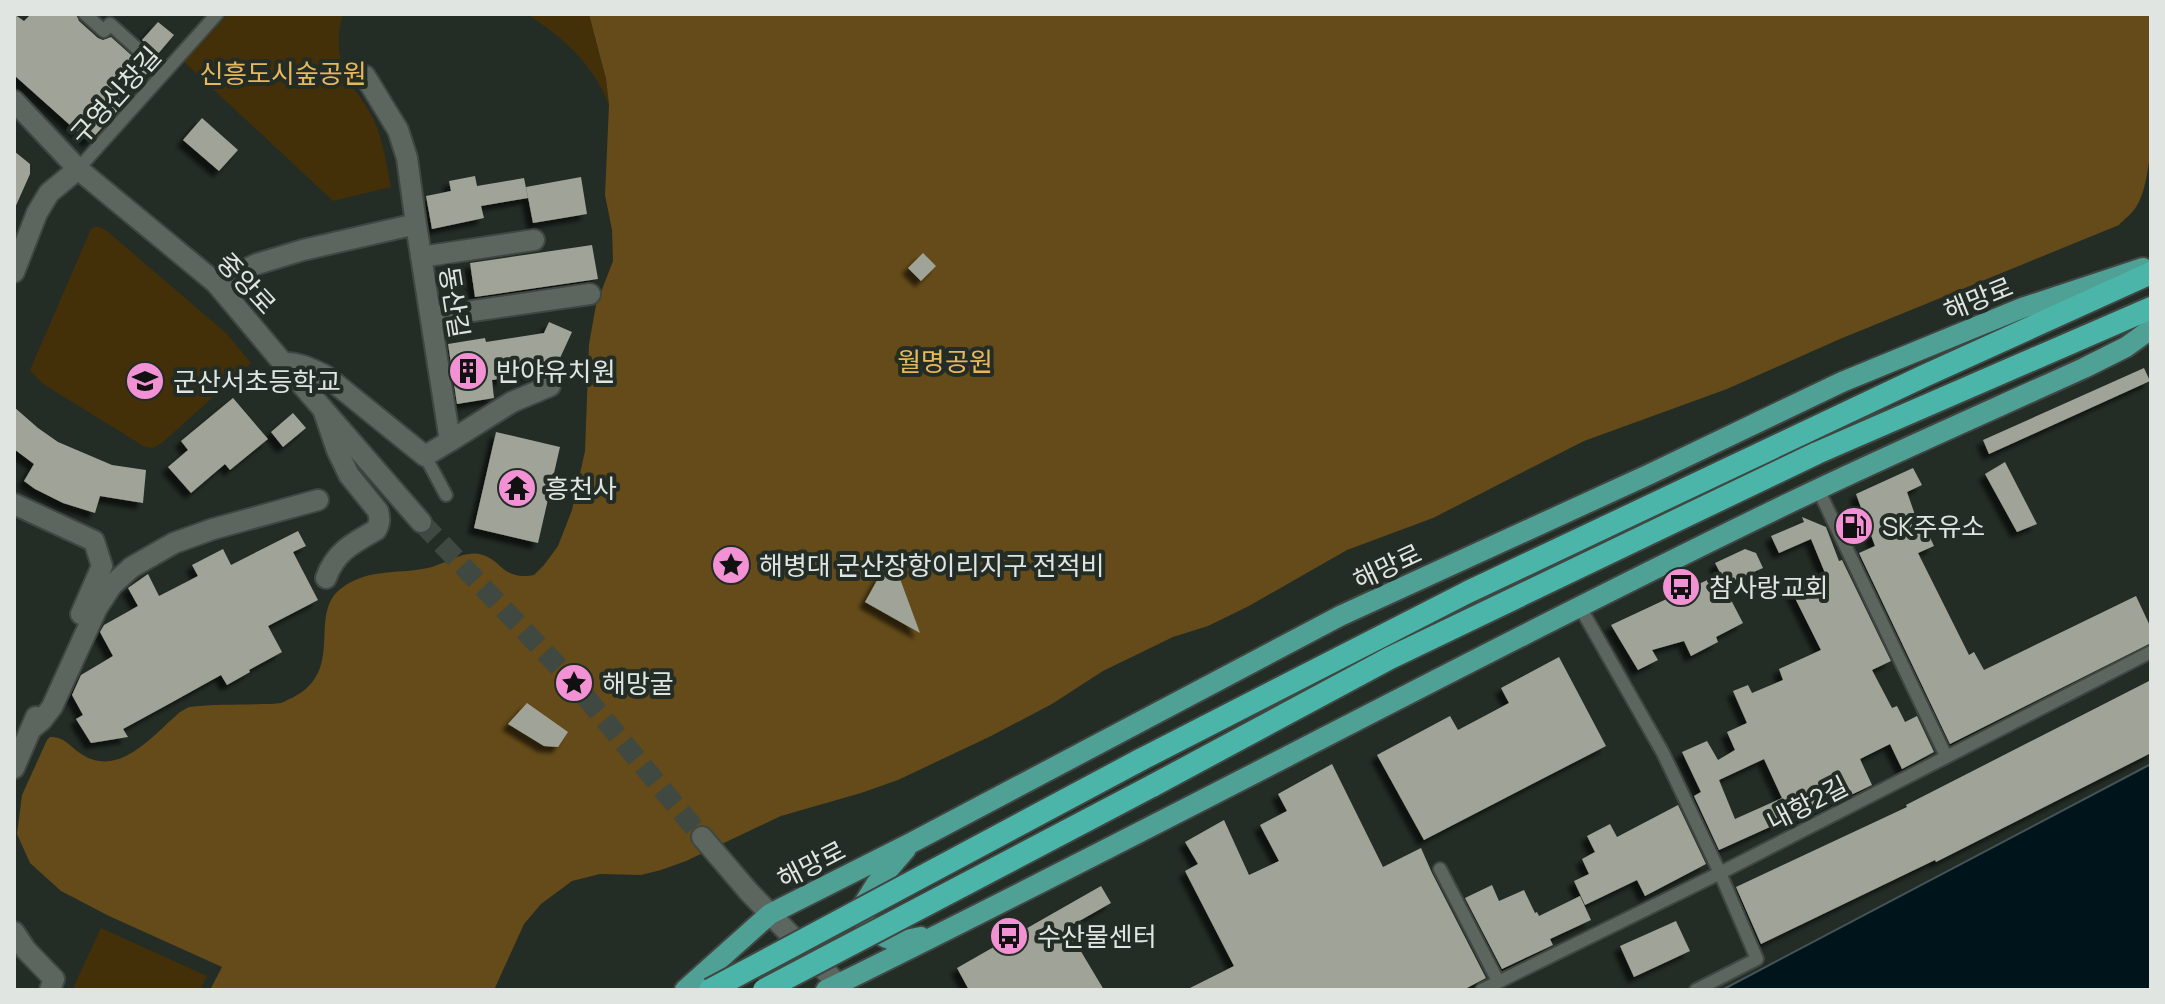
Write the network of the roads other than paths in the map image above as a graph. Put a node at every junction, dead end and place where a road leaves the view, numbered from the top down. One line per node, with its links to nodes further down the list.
1 (85, 14): 3 (lane)
2 (217, 14): 3 (lane, 구영신창길)
3 (164, 73): 6 (lane, 구영신창길)
4 (365, 76): 7 (street, 동산길)
5 (14, 101): 6 (street, 중앙로)
6 (78, 169): 11 (street); 13 (street, 중앙로)
7 (416, 224): 9 (street, 동산길); 13 (street)
8 (534, 240): 9 (street)
9 (421, 257): 16 (street, 동산길)
10 (2151, 265): 35 (main road, 해망로)
11 (14, 272)
12 (2151, 273): 45 (highway, bridge)
13 (216, 283): 18 (street, 중앙로)
14 (590, 294): 16 (street)
15 (2151, 308): 46 (highway, bridge)
16 (431, 317): 21 (street, 동산길)
17 (2151, 329): 23 (main road)
18 (283, 363): 20 (street, 중앙로); 22 (street)
19 (550, 386): 21 (street)
20 (323, 409): 27 (street, 중앙로); 28 (street)
21 (450, 441): 22 (street)
22 (425, 456): 24 (lane)
23 (1818, 489): 29 (main road); 32 (lane)
24 (446, 495)
25 (318, 500): 31 (street)
26 (14, 504): 31 (street)
27 (421, 522)
28 (326, 578)
29 (1580, 607): 37 (lane); 39 (main road)
30 (2151, 652): 32 (lane, 내항2길)
31 (31, 729): 33 (street)
32 (1946, 756): 37 (lane, 내항2길)
33 (14, 768)
34 (702, 837): 38 (street)
35 (911, 843): 38 (main road, 해망로); 39 (main road)
36 (1440, 869): 41 (lane)
37 (1720, 873): 41 (lane, 내항2길); 48 (lane)
38 (770, 914): 42 (street); 44 (main road, 해망로)
39 (946, 931): 42 (main road)
40 (14, 932): 43 (street)
41 (1498, 981): 47 (lane, 내항2길)
42 (835, 988)
43 (50, 990)
44 (685, 990)
45 (710, 990)
46 (764, 990)
47 (1482, 990)
48 (1696, 990)

